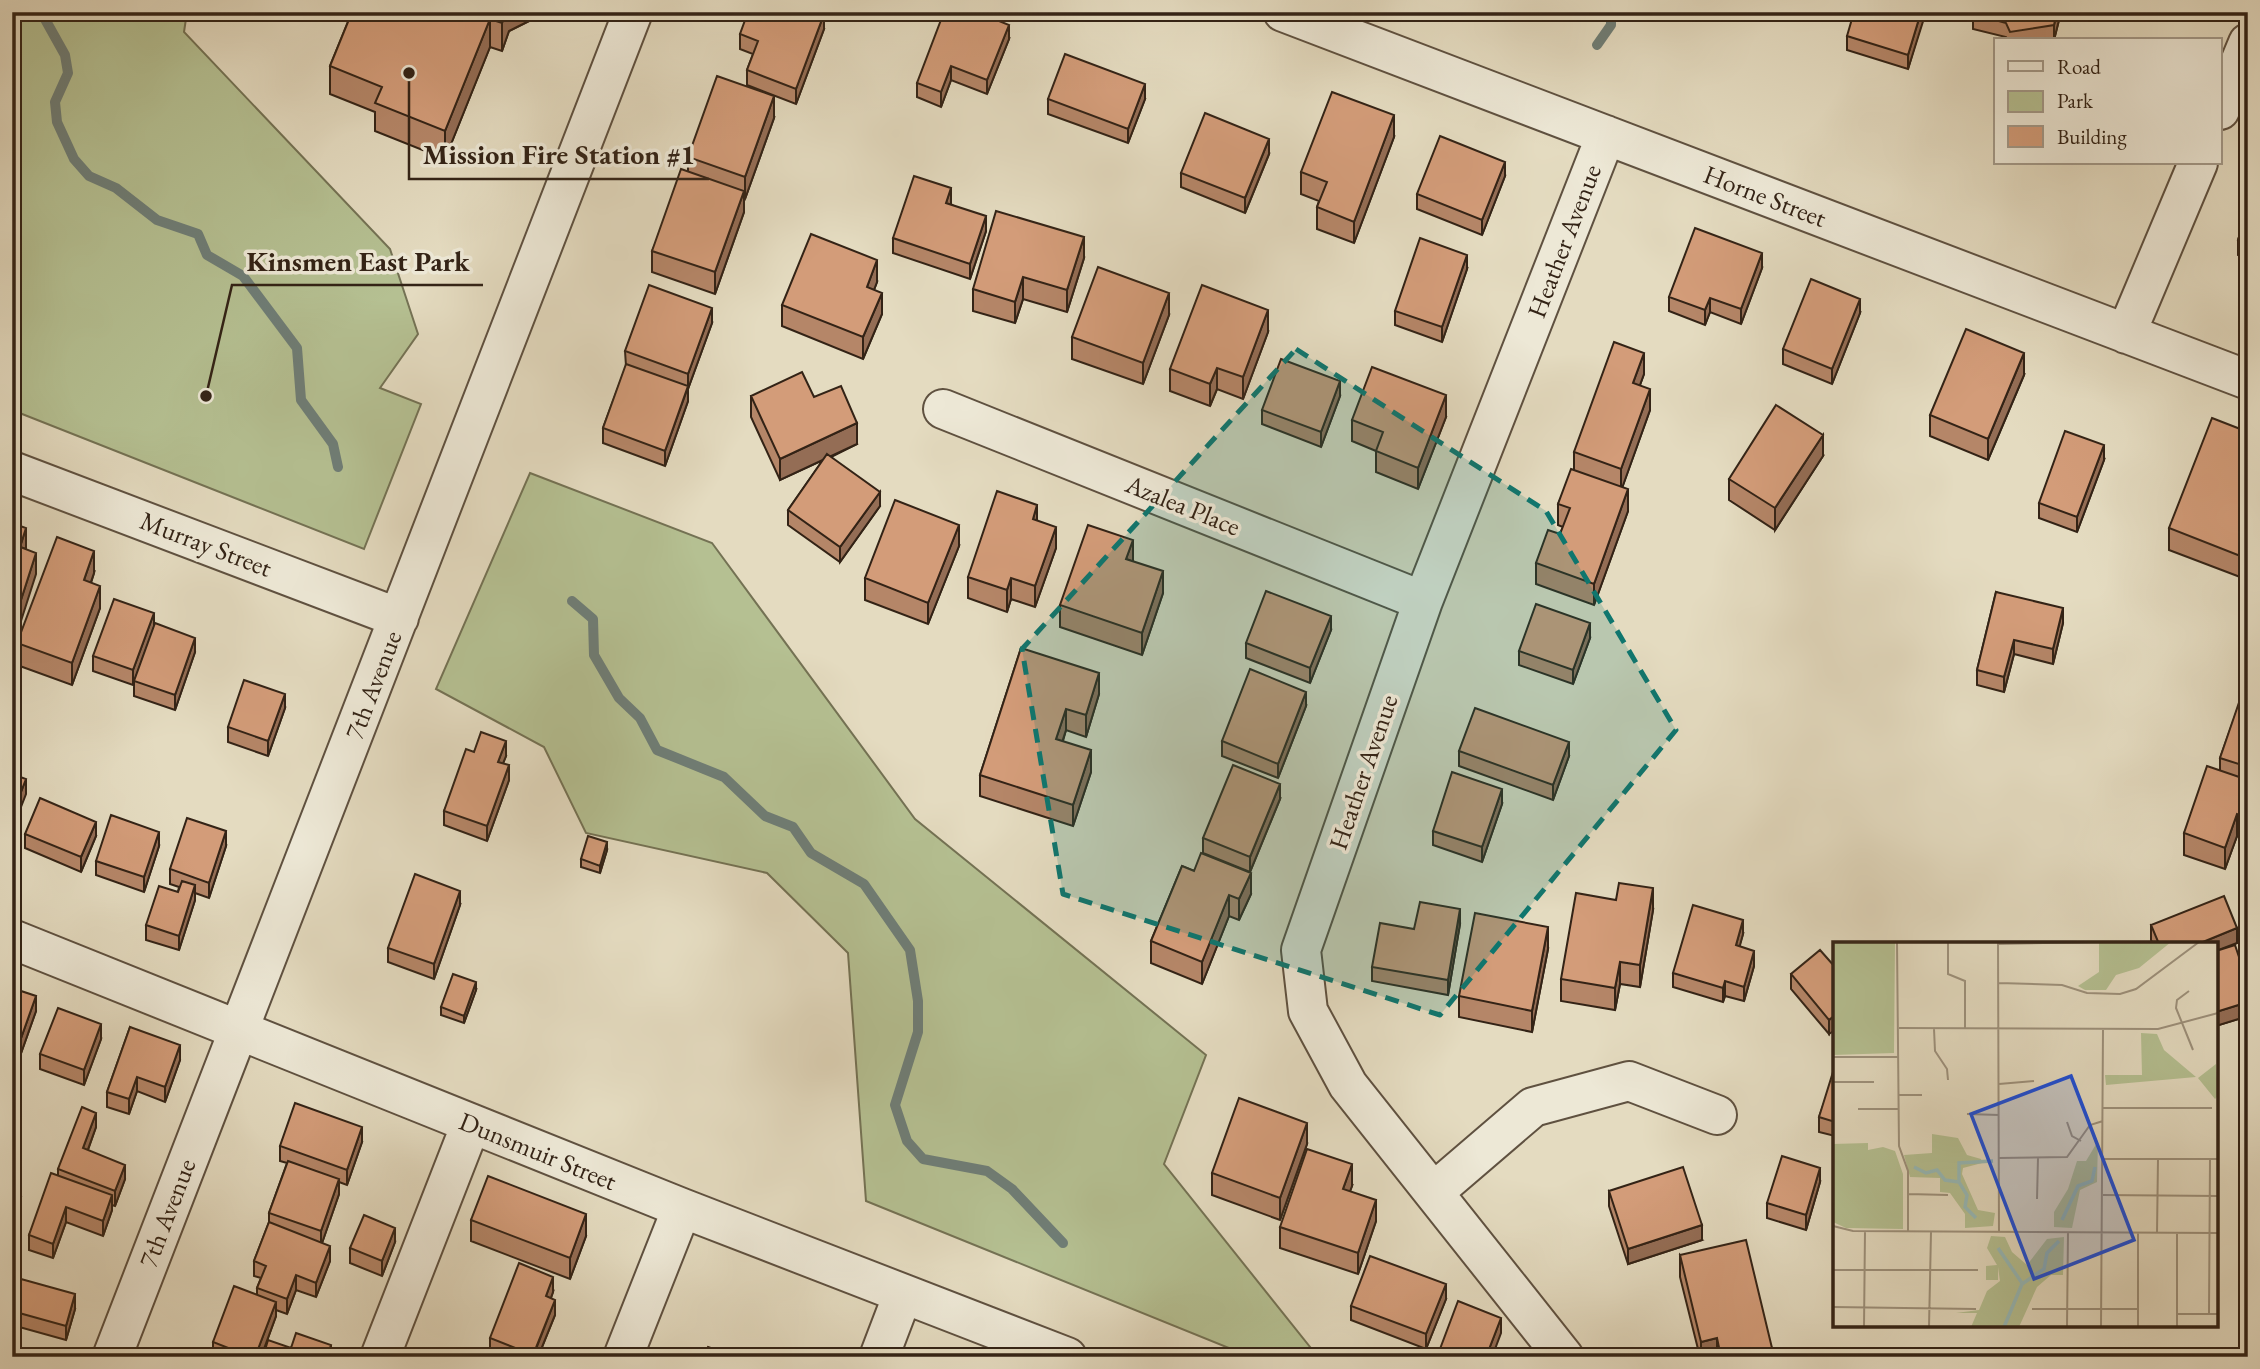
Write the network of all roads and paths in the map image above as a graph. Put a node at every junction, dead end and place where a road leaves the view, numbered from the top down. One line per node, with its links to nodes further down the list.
1 (633, 12): 12 (street, 7th Avenue)
2 (1283, 12): 5 (street, Horne Street)
3 (2248, 43): 4 (street)
4 (2222, 105)
5 (1606, 135): 7 (street, Horne Street); 11 (street, Heather Avenue)
6 (2198, 164): 7 (street)
7 (2126, 334): 8 (street, Horne Street)
8 (2248, 380)
9 (943, 409): 11 (street, Azalea Place)
10 (12, 471): 12 (street, Murray Street)
11 (1423, 601): 17 (street, Heather Avenue)
12 (399, 618): 14 (street, 7th Avenue)
13 (12, 939): 14 (street, Dunsmuir Street)
14 (237, 1030): 16 (street, Dunsmuir Street); 20 (street, 7th Avenue)
15 (1717, 1115): 17 (street)
16 (471, 1124): 18 (street, Dunsmuir Street); 21 (street)
17 (1435, 1191): 25 (street, Heather Avenue)
18 (682, 1208): 19 (street, Dunsmuir Street); 22 (street)
19 (903, 1294): 23 (street); 24 (street, Dunsmuir Street)
20 (112, 1357)
21 (380, 1357)
22 (623, 1357)
23 (879, 1357)
24 (1067, 1357)
25 (1564, 1357)

